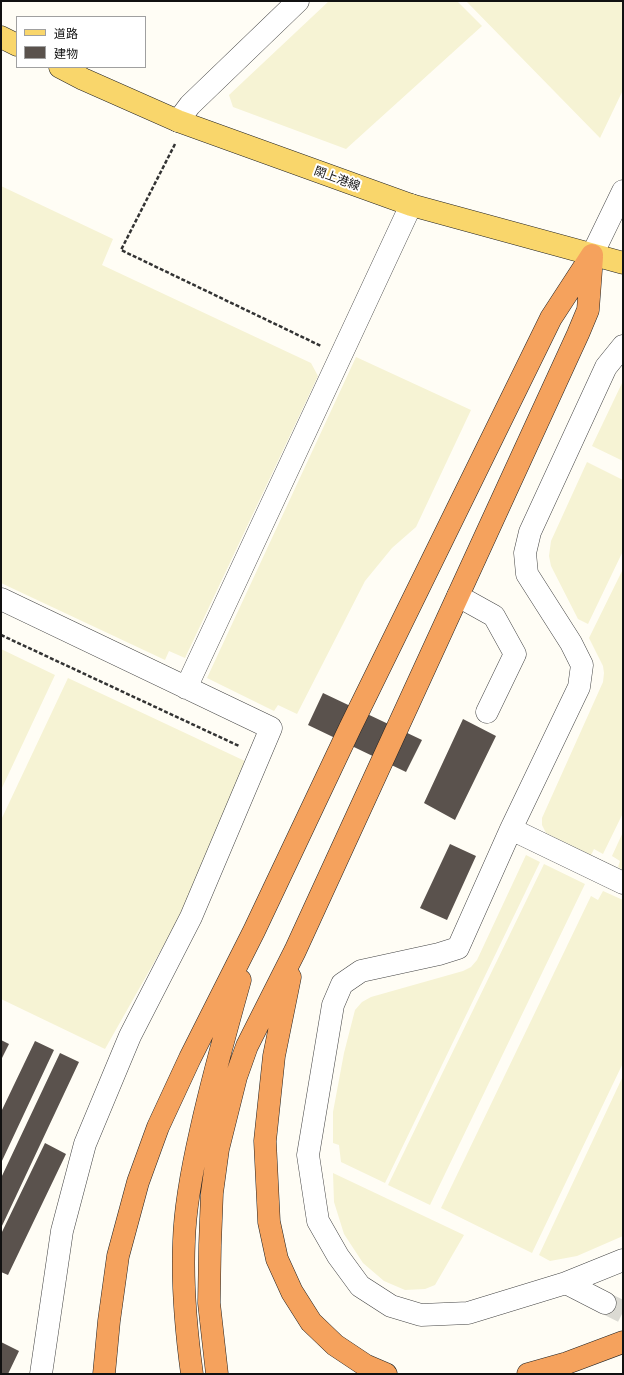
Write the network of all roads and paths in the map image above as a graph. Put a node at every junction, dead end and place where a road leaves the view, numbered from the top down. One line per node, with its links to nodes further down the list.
1 (298, 1): 5 (street)
2 (1, 37): 3 (main road)
3 (16, 44)
4 (62, 68): 5 (main road, 閖上港線)
5 (181, 123): 7 (main road, 閖上港線); 11 (path)
6 (623, 191): 8 (street)
7 (411, 206): 8 (main road, 閖上港線); 11 (street)
8 (592, 255): 9 (main road, 閖上港線); 12 (highway); 20 (highway)
9 (623, 263)
10 (623, 346): 18 (street)
11 (341, 355): 15 (street)
12 (458, 596): 16 (street); 21 (highway)
13 (1, 599): 15 (street)
14 (1, 635): 17 (path)
15 (186, 688): 17 (street)
16 (487, 712)
17 (259, 756): 26 (street)
18 (511, 829): 19 (street); 23 (street)
19 (623, 883)
20 (254, 931): 27 (highway); 28 (highway)
21 (295, 951): 29 (highway); 30 (highway)
22 (623, 1260): 23 (street)
23 (566, 1283): 24 (street)
24 (605, 1303)
25 (623, 1342): 31 (highway)
26 (41, 1374)
27 (104, 1374)
28 (192, 1374)
29 (217, 1374)
30 (386, 1374)
31 (528, 1374)

